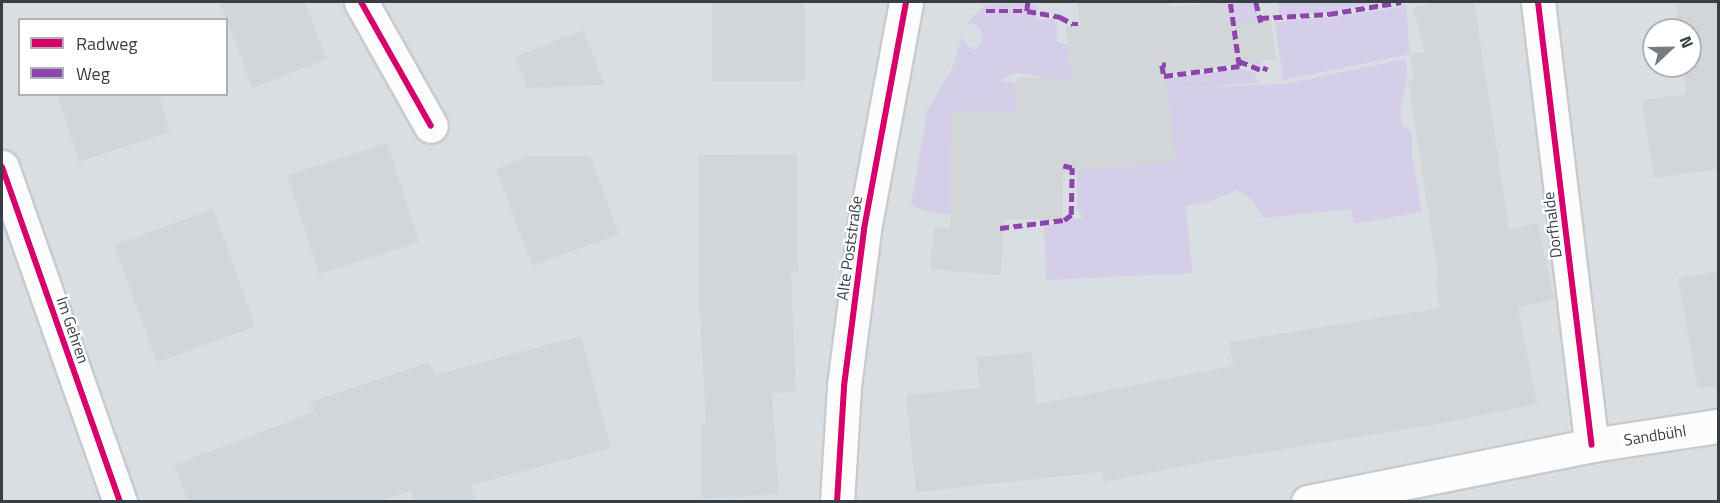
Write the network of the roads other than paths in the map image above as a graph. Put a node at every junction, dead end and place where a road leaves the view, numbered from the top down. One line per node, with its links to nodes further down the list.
1 (361, 2): 4 (street)
2 (906, 2): 9 (street, Alte Poststraße)
3 (1538, 2): 7 (street, Dorfhalde)
4 (431, 126)
5 (2, 167): 8 (street, Im Gehren)
6 (1719, 426): 7 (street, Sandbühl)
7 (1592, 445): 10 (street)
8 (120, 501)
9 (837, 501)
10 (1308, 501)

